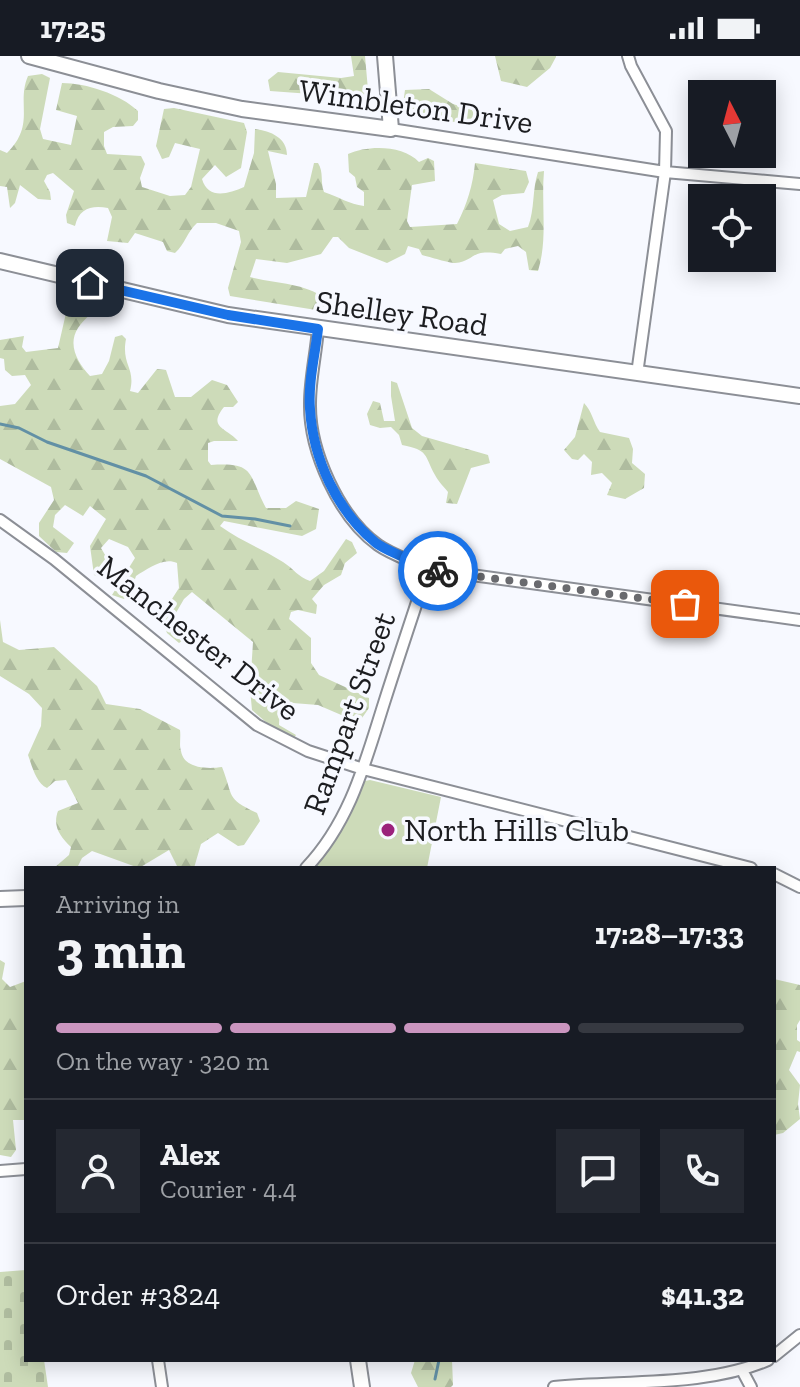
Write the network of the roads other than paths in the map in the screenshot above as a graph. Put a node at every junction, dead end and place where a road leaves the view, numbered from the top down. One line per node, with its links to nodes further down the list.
1 (29, 56): 4 (street, Wimbleton Drive)
2 (385, 56): 4 (street)
3 (628, 56): 5 (street)
4 (391, 129): 5 (street, Wimbleton Drive)
5 (665, 172): 6 (street, Wimbleton Drive); 9 (street)
6 (800, 184)
7 (0, 261): 8 (street, Shelley Road)
8 (318, 329): 9 (street, Shelley Road); 12 (street)
9 (637, 374): 10 (street, Shelley Road)
10 (800, 396)
11 (0, 520): 14 (street, Manchester Drive)
12 (428, 569): 13 (street); 14 (street, Rampart Street)
13 (800, 620)
14 (363, 769): 15 (street, Rampart Street); 16 (street, Manchester Drive)
15 (308, 866)
16 (743, 866)
17 (776, 875): 18 (street)
18 (800, 887)
19 (24, 898): 20 (street)
20 (0, 899)
21 (24, 1169): 22 (street)
22 (0, 1171)
23 (800, 1335): 24 (street)
24 (776, 1354)
25 (158, 1362): 29 (street)
26 (358, 1362): 30 (street)
27 (765, 1362): 28 (street)
28 (744, 1374): 31 (street); 32 (street)
29 (162, 1387)
30 (362, 1387)
31 (554, 1387)
32 (751, 1387)

